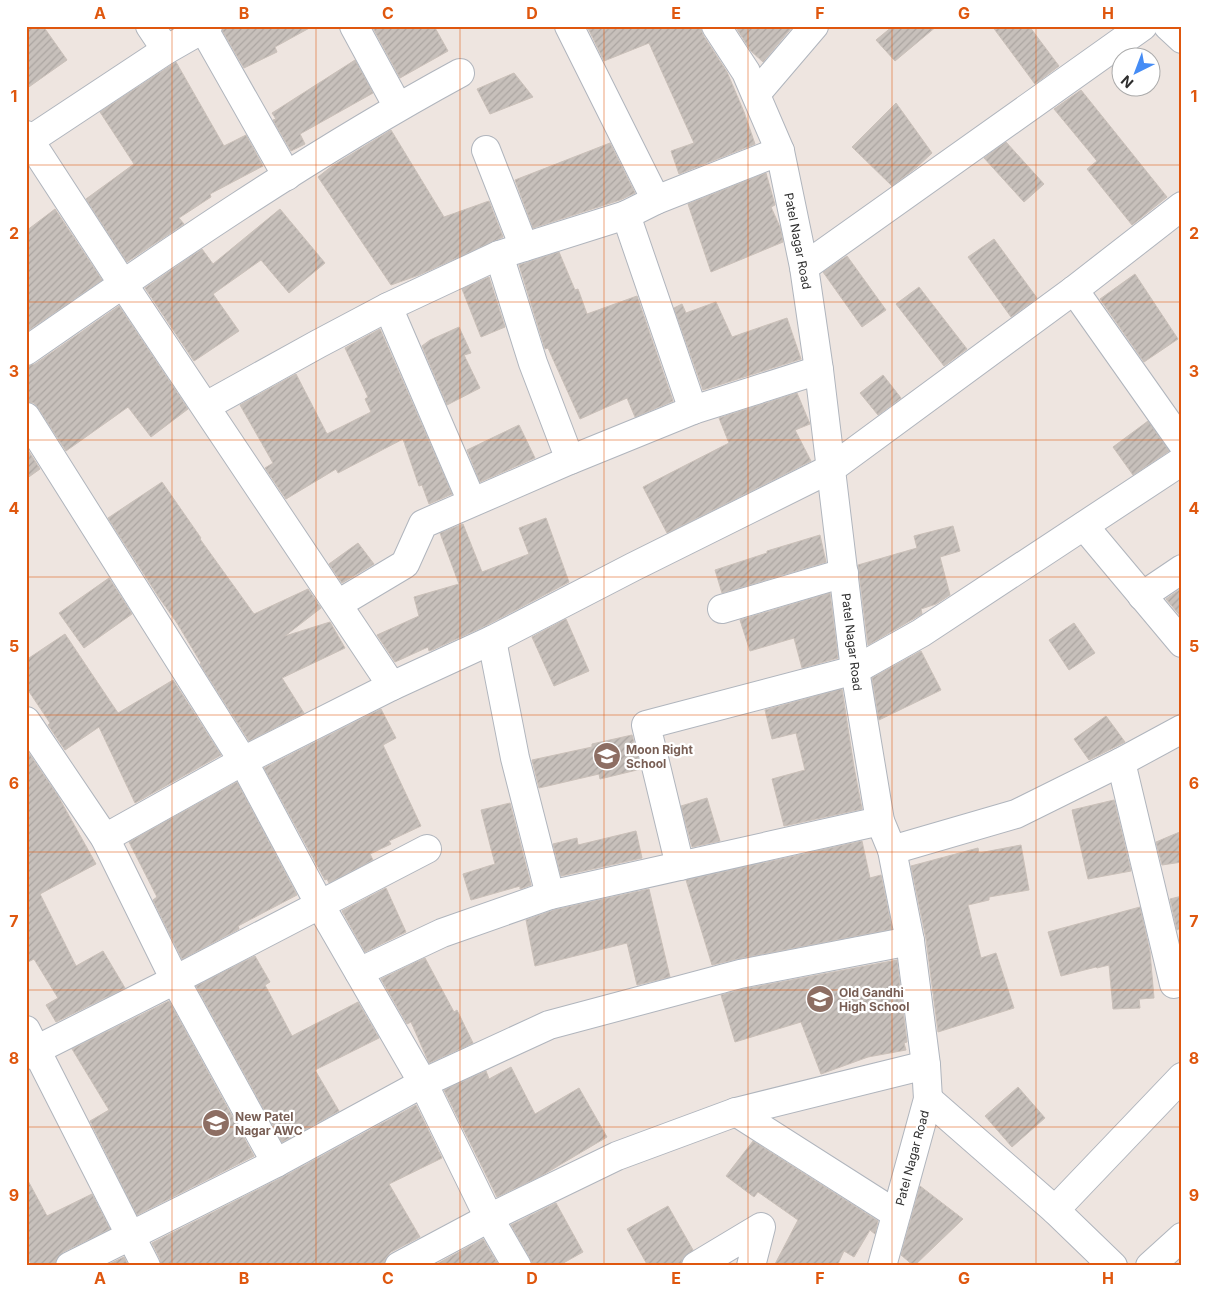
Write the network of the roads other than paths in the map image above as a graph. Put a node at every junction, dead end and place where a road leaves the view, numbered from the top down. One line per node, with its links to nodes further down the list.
1 (150, 26): 8 (street)
2 (354, 26): 11 (street)
3 (569, 26): 16 (street)
4 (716, 26): 10 (street, Patel Nagar Road)
5 (814, 26): 10 (street)
6 (1143, 26): 21 (street)
7 (204, 27): 8 (street); 15 (street)
8 (166, 50): 12 (street)
9 (460, 73): 11 (street)
10 (756, 94): 14 (street, Patel Nagar Road)
11 (398, 107): 15 (street)
12 (28, 137): 22 (street)
13 (486, 150): 19 (street)
14 (780, 151): 16 (street); 21 (street, Patel Nagar Road)
15 (287, 176): 22 (street)
16 (656, 200): 17 (street)
17 (626, 215): 19 (street); 28 (street)
18 (1178, 216): 23 (street)
19 (524, 247): 20 (street)
20 (498, 255): 24 (street); 31 (street)
21 (804, 267): 26 (street, Patel Nagar Road)
22 (123, 284): 25 (street); 27 (street)
23 (1074, 290): 30 (street); 33 (street)
24 (388, 307): 27 (street); 34 (street)
25 (26, 351)
26 (819, 370): 28 (street); 33 (street, Patel Nagar Road)
27 (206, 406): 39 (street)
28 (693, 410): 31 (street)
29 (26, 416): 47 (street)
30 (1182, 443)
31 (570, 460): 34 (street)
32 (1182, 461): 35 (street)
33 (832, 468): 37 (street, Patel Nagar Road); 41 (street)
34 (472, 502): 39 (street)
35 (1084, 526): 38 (street); 43 (street)
36 (1182, 569): 38 (street)
37 (844, 574): 40 (street); 43 (street, Patel Nagar Road)
38 (1142, 596): 42 (street)
39 (338, 604): 44 (street)
40 (722, 609)
41 (492, 640): 44 (street); 54 (street)
42 (1182, 643)
43 (855, 670): 49 (street, Patel Nagar Road); 53 (street)
44 (392, 686): 47 (street)
45 (26, 721): 50 (street)
46 (1182, 729): 48 (street)
47 (243, 760): 50 (street); 55 (street)
48 (1121, 762): 52 (street); 59 (street)
49 (880, 821): 52 (street, Patel Nagar Road); 53 (street)
50 (105, 838): 58 (street)
51 (427, 849): 55 (street)
52 (892, 850): 56 (street, Patel Nagar Road)
53 (680, 866): 54 (street)
54 (550, 895): 57 (street)
55 (320, 905): 57 (street); 58 (street)
56 (910, 941): 61 (street, Patel Nagar Road); 63 (street)
57 (359, 972): 63 (street)
58 (175, 980): 60 (street); 66 (street)
59 (1174, 984)
60 (30, 1045): 70 (street)
61 (926, 1065): 64 (street, Patel Nagar Road); 65 (street)
62 (1182, 1077): 67 (street)
63 (423, 1083): 66 (street); 69 (street)
64 (928, 1099): 67 (street); 68 (street, Patel Nagar Road)
65 (736, 1112): 68 (street); 69 (street)
66 (276, 1163): 70 (street)
67 (1055, 1210): 79 (street)
68 (896, 1214): 72 (street, Patel Nagar Road)
69 (489, 1218): 75 (street); 76 (street)
70 (130, 1235): 73 (street); 74 (street)
71 (1182, 1237): 80 (street)
72 (885, 1264)
73 (70, 1266)
74 (146, 1266)
75 (399, 1266)
76 (517, 1266)
77 (696, 1266): 78 (street)
78 (751, 1266)
79 (1113, 1266)
80 (1150, 1266)

